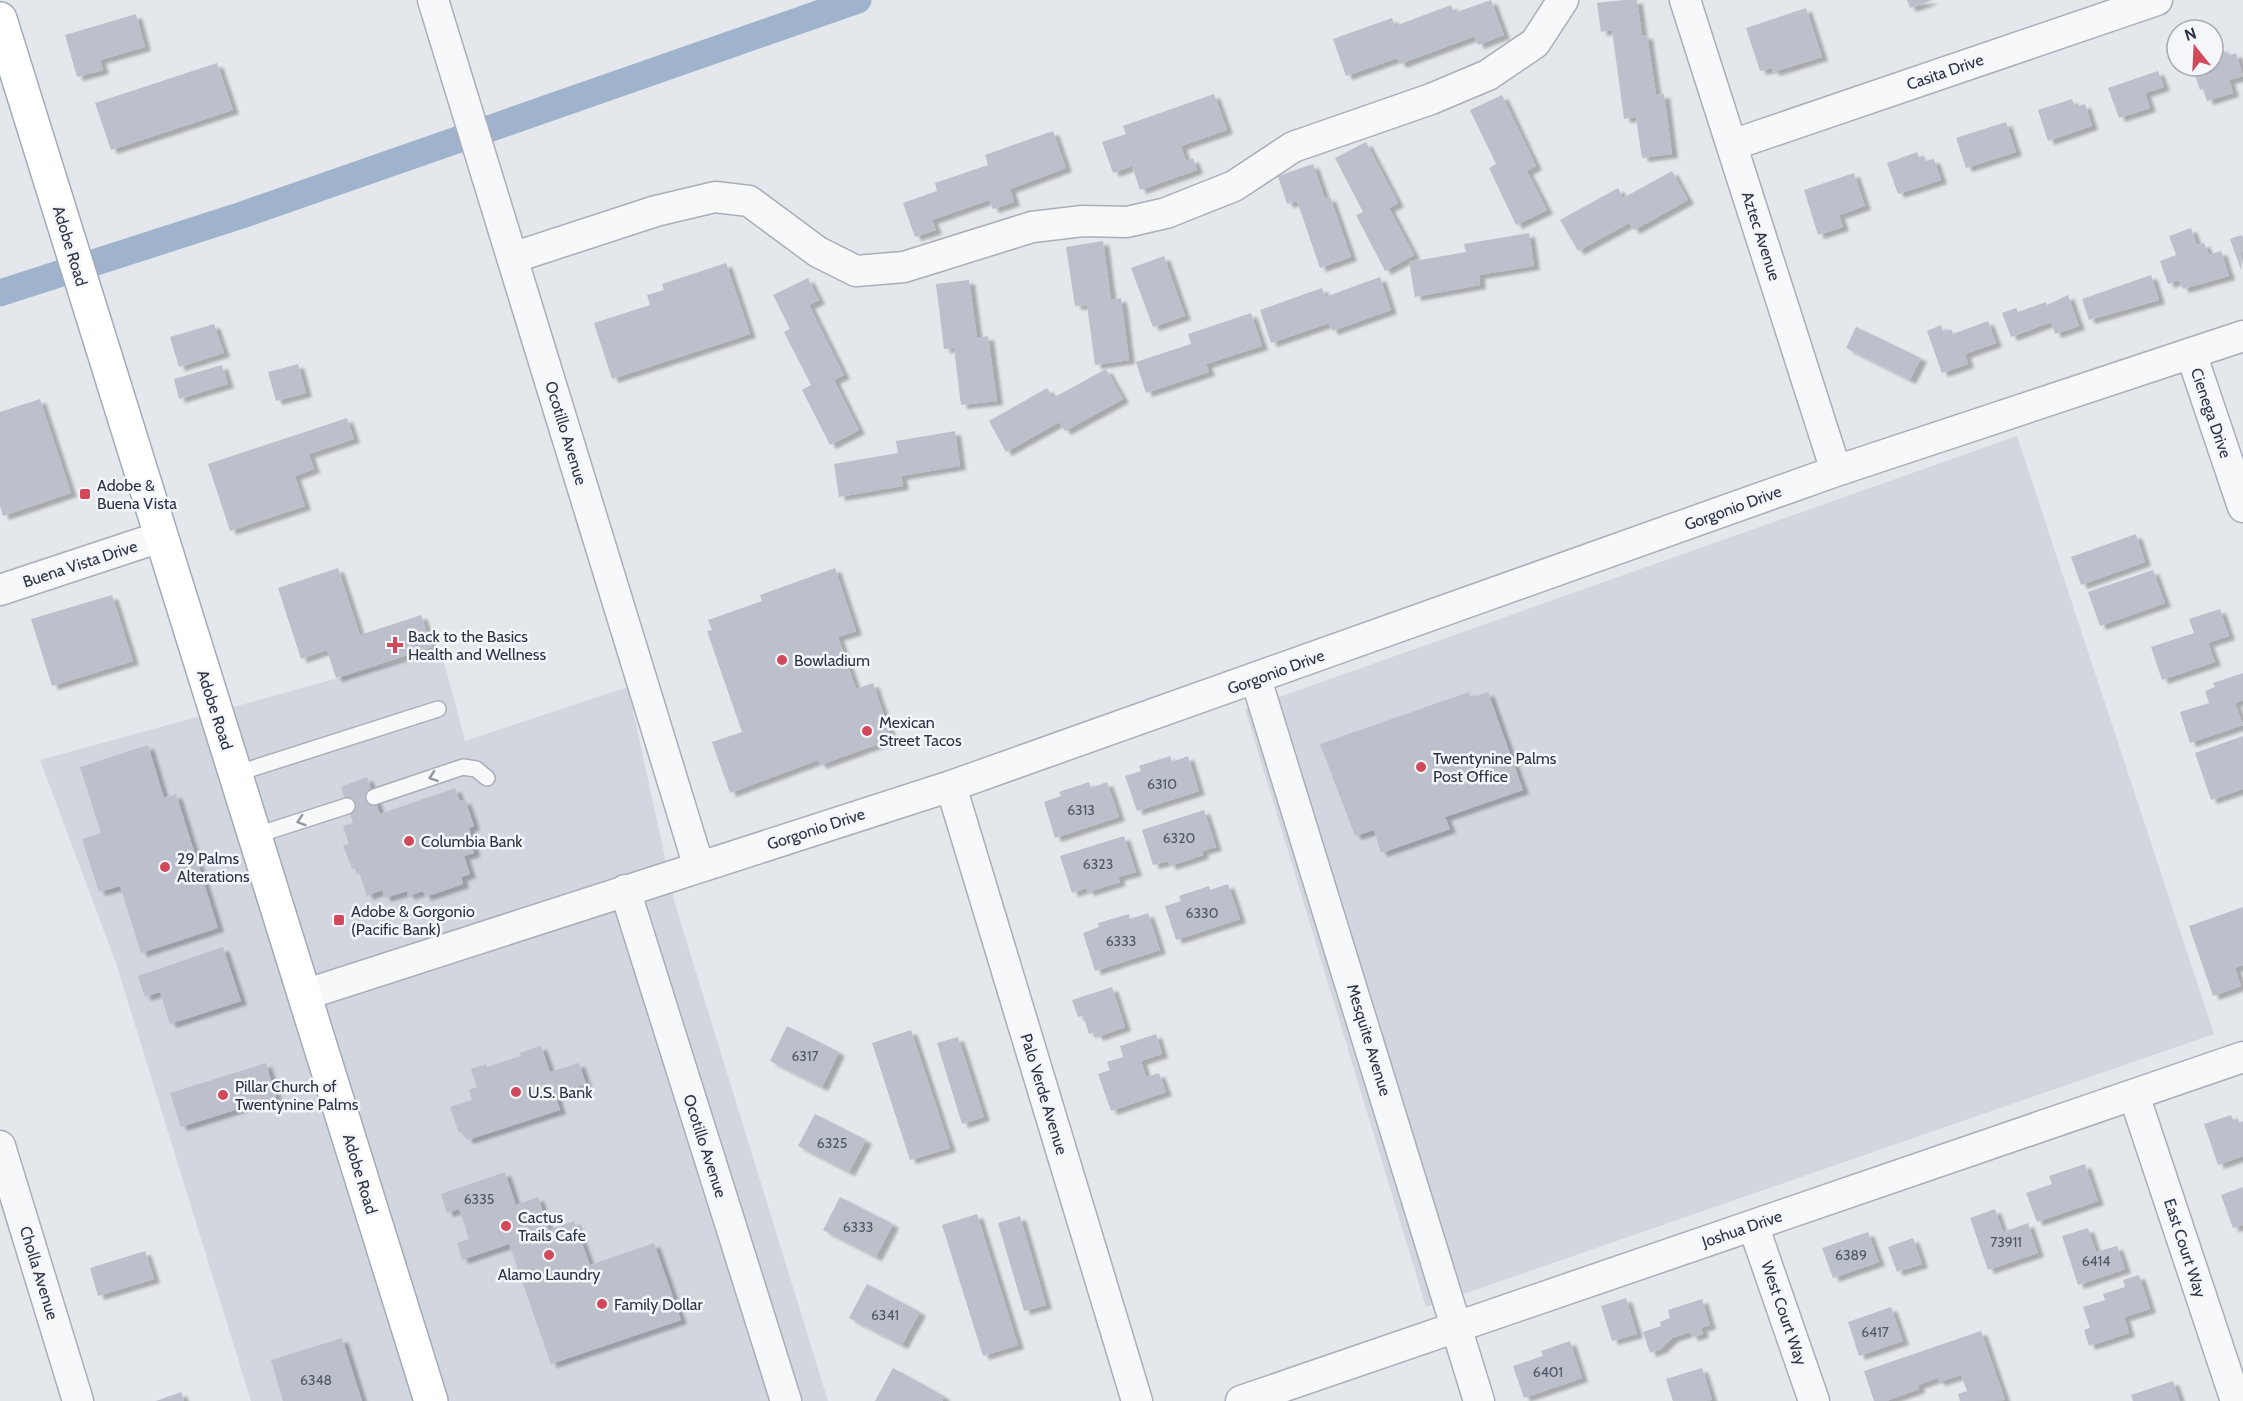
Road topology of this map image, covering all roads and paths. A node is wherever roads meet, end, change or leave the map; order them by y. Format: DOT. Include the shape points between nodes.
graph roads {
  1 [pos="433,0"];
  2 [pos="1563,0"];
  3 [pos="1686,0"];
  4 [pos="2157,0"];
  5 [pos="0,19"];
  6 [pos="1732,145"];
  7 [pos="512,258"];
  8 [pos="2243,336"];
  9 [pos="2191,353"];
  10 [pos="1836,471"];
  11 [pos="2243,507"];
  12 [pos="160,537"];
  13 [pos="0,591"];
  14 [pos="1256,679"];
  15 [pos="438,709"];
  16 [pos="235,774"];
  17 [pos="487,778"];
  18 [pos="951,786"];
  19 [pos="374,797"];
  20 [pos="347,806"];
  21 [pos="254,836"];
  22 [pos="699,867"];
  23 [pos="625,890"];
  24 [pos="304,995"];
  25 [pos="2243,1057"];
  26 [pos="2134,1095"];
  27 [pos="0,1146"];
  28 [pos="1753,1225"];
  29 [pos="1456,1327"];
  30 [pos="78,1401"];
  31 [pos="431,1401"];
  32 [pos="786,1401"];
  33 [pos="1137,1401"];
  34 [pos="1241,1401"];
  35 [pos="1479,1401"];
  36 [pos="1814,1401"];
  37 [pos="2236,1401"];
  1 -- 7 [label="street, Ocotillo Avenue"];
  2 -- 7 [label="street" via="1535,43 1488,75 1293,147 1234,186 1166,213 1127,222 1083,221 1032,227 904,267 856,271 818,252 749,201 715,197 656,211"];
  3 -- 6 [label="street, Aztec Avenue"];
  4 -- 6 [label="street, Casita Drive"];
  5 -- 12 [label="main road, Adobe Road"];
  6 -- 10 [label="street, Aztec Avenue"];
  7 -- 22 [label="street, Ocotillo Avenue"];
  8 -- 9 [label="street, Gorgonio Drive"];
  9 -- 10 [label="street, Gorgonio Drive"];
  9 -- 11 [label="street, Cienega Drive"];
  10 -- 14 [label="street, Gorgonio Drive"];
  12 -- 13 [label="street, Buena Vista Drive"];
  12 -- 16 [label="main road, Adobe Road"];
  14 -- 18 [label="street, Gorgonio Drive"];
  14 -- 29 [label="street, Mesquite Avenue"];
  15 -- 16 [label="lane"];
  16 -- 21 [label="main road, Adobe Road"];
  17 -- 19 [label="lane, one-way" via="476,769 463,767"];
  18 -- 22 [label="street, Gorgonio Drive"];
  18 -- 33 [label="street, Palo Verde Avenue"];
  20 -- 21 [label="lane, one-way"];
  21 -- 24 [label="main road, Adobe Road"];
  22 -- 23 [label="street, Gorgonio Drive"];
  23 -- 24 [label="street, Gorgonio Drive"];
  23 -- 32 [label="street, Ocotillo Avenue"];
  24 -- 31 [label="main road, Adobe Road"];
  25 -- 26 [label="street, Joshua Drive"];
  26 -- 28 [label="street, Joshua Drive"];
  26 -- 37 [label="street, East Court Way"];
  27 -- 30 [label="street, Cholla Avenue"];
  28 -- 29 [label="street, Joshua Drive"];
  28 -- 36 [label="street, West Court Way"];
  29 -- 34 [label="street, Joshua Drive"];
  29 -- 35 [label="street, Mesquite Avenue"];
}
